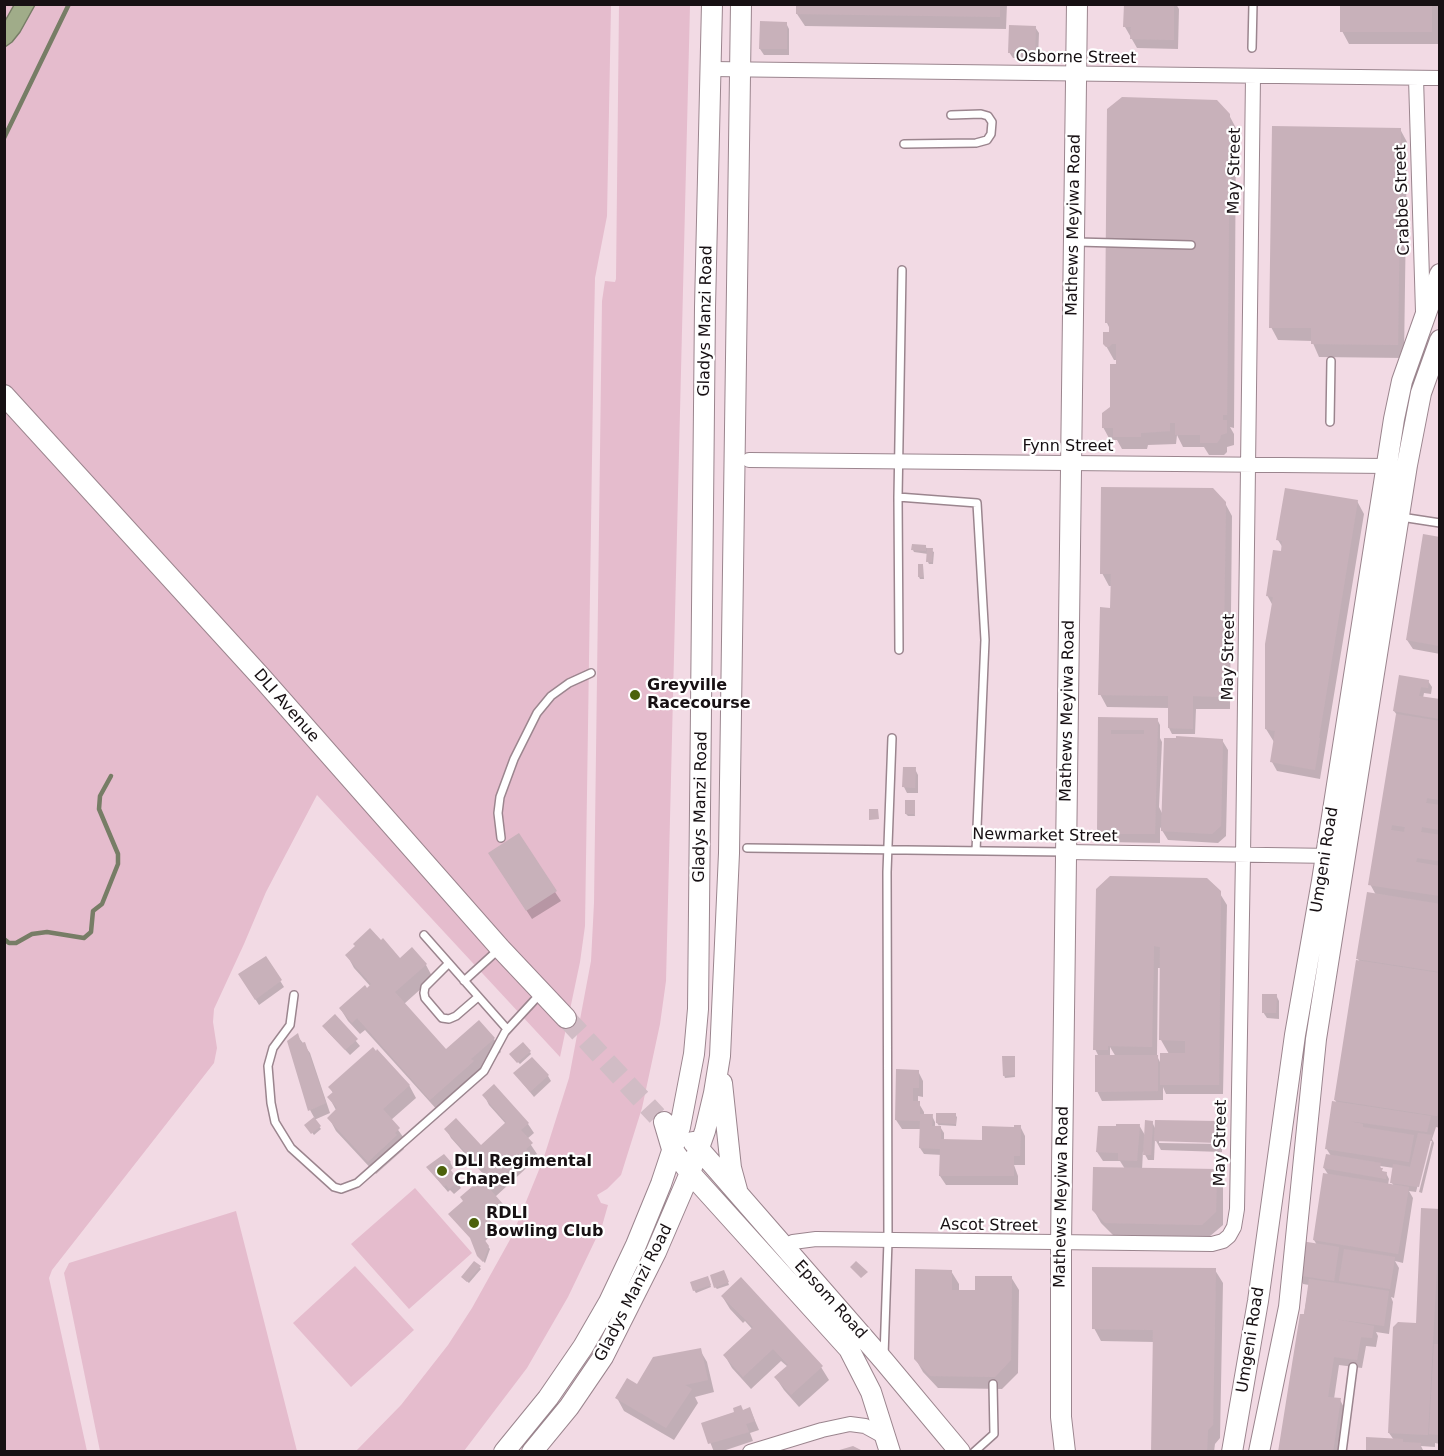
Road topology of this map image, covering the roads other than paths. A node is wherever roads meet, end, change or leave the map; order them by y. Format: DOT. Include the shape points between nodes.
graph roads {
  1 [pos="712,4"];
  2 [pos="741,4"];
  3 [pos="1077,4"];
  4 [pos="1253,4"];
  5 [pos="1252,48"];
  6 [pos="711,69"];
  7 [pos="740,69"];
  8 [pos="1076,75"];
  9 [pos="1253,76"];
  10 [pos="1416,78"];
  11 [pos="1440,78"];
  12 [pos="951,115"];
  13 [pos="904,144"];
  14 [pos="1074,242"];
  15 [pos="1191,245"];
  16 [pos="902,270"];
  17 [pos="1440,273"];
  18 [pos="1423,320"];
  19 [pos="1440,340"];
  20 [pos="1331,361"];
  21 [pos="4,395"];
  22 [pos="1330,422"];
  23 [pos="704,458"];
  24 [pos="742,459"];
  25 [pos="900,462"];
  26 [pos="1072,464"];
  27 [pos="1248,464"];
  28 [pos="1388,466"];
  29 [pos="898,497"];
  30 [pos="1398,516"];
  31 [pos="1440,523"];
  32 [pos="899,650"];
  33 [pos="591,673"];
  34 [pos="892,738"];
  35 [pos="501,838"];
  36 [pos="889,850"];
  37 [pos="738,851"];
  38 [pos="976,851"];
  39 [pos="1066,852"];
  40 [pos="700,854"];
  41 [pos="1243,856"];
  42 [pos="1335,856"];
  43 [pos="1324,925"];
  44 [pos="424,935"];
  45 [pos="500,948"];
  46 [pos="448,964"];
  47 [pos="1307,970"];
  48 [pos="1327,973"];
  49 [pos="464,981"];
  50 [pos="542,992"];
  51 [pos="294,994"];
  52 [pos="477,997"];
  53 [pos="566,1017"];
  54 [pos="507,1029"];
  55 [pos="1295,1035"];
  56 [pos="1316,1038"];
  57 [pos="720,1056"];
  58 [pos="667,1121"];
  59 [pos="672,1149"];
  60 [pos="699,1149"];
  61 [pos="690,1173"];
  62 [pos="739,1196"];
  63 [pos="1229,1236"];
  64 [pos="888,1241"];
  65 [pos="1060,1244"];
  66 [pos="783,1247"];
  67 [pos="1258,1301"];
  68 [pos="1289,1307"];
  69 [pos="884,1361"];
  70 [pos="1353,1367"];
  71 [pos="993,1384"];
  72 [pos="1061,1417"];
  73 [pos="887,1444"];
  74 [pos="504,1452"];
  75 [pos="532,1452"];
  76 [pos="750,1452"];
  77 [pos="960,1452"];
  78 [pos="974,1452"];
  79 [pos="1054,1452"];
  80 [pos="1065,1452"];
  81 [pos="1232,1452"];
  82 [pos="1258,1452"];
  83 [pos="1342,1452"];
  1 -- 6 [label="main road, Gladys Manzi Road"];
  2 -- 7 [label="main road, Gladys Manzi Road"];
  3 -- 8 [label="main road, Mathews Meyiwa Road"];
  4 -- 5 [label="lane"];
  6 -- 7 [label="street, Osborne Street"];
  6 -- 23 [label="main road, Gladys Manzi Road"];
  7 -- 8 [label="street, Osborne Street"];
  7 -- 24 [label="main road, Gladys Manzi Road"];
  8 -- 9 [label="street, Osborne Street"];
  8 -- 14 [label="main road, Mathews Meyiwa Road"];
  9 -- 10 [label="street, Osborne Street"];
  9 -- 27 [label="street, May Street"];
  10 -- 11 [label="street, Osborne Street"];
  10 -- 18 [label="street, Crabbe Street"];
  12 -- 13 [label="lane" via="988,116 991,134 987,140 976,143"];
  14 -- 15 [label="lane"];
  14 -- 26 [label="main road, Mathews Meyiwa Road"];
  16 -- 25 [label="lane"];
  17 -- 18 [label="main road, Umgeni Road"];
  18 -- 28 [label="main road, Umgeni Road" via="1402,381"];
  19 -- 30 [label="main road, Umgeni Road" via="1421,393"];
  20 -- 22 [label="lane"];
  21 -- 45 [label="main road, DLI Avenue" via="262,678"];
  23 -- 24 [label="main road"];
  23 -- 40 [label="main road, Gladys Manzi Road"];
  24 -- 25 [label="street, Fynn Street"];
  24 -- 37 [label="main road, Gladys Manzi Road"];
  25 -- 26 [label="street, Fynn Street"];
  25 -- 29 [label="lane"];
  26 -- 27 [label="street, Fynn Street"];
  26 -- 39 [label="main road, Mathews Meyiwa Road"];
  27 -- 28 [label="street, Fynn Street"];
  27 -- 41 [label="street, May Street"];
  28 -- 42 [label="main road, Umgeni Road"];
  29 -- 32 [label="lane"];
  29 -- 38 [label="lane" via="977,502 985,640"];
  30 -- 31 [label="lane"];
  30 -- 42 [label="main road, Umgeni Road"];
  33 -- 35 [label="lane" via="569,682 537,713 500,797"];
  34 -- 36 [label="lane"];
  36 -- 37 [label="lane, Newmarket Street"];
  36 -- 38 [label="lane, Newmarket Street"];
  36 -- 64 [label="lane"];
  37 -- 40 [label="main road"];
  37 -- 57 [label="main road, Gladys Manzi Road"];
  38 -- 39 [label="lane, Newmarket Street"];
  39 -- 41 [label="street, Newmarket Street"];
  39 -- 65 [label="main road, Mathews Meyiwa Road"];
  40 -- 58 [label="main road, Gladys Manzi Road" via="694,1054"];
  41 -- 42 [label="street, Newmarket Street"];
  41 -- 63 [label="street, May Street" via="1236,1218"];
  42 -- 43 [label="main road, Umgeni Road"];
  43 -- 47 [label="main road, Umgeni Road"];
  43 -- 48 [label="main road, Umgeni Road"];
  44 -- 46 [label="lane"];
  45 -- 49 [label="lane"];
  45 -- 50 [label="main road, DLI Avenue"];
  46 -- 49 [label="lane"];
  46 -- 52 [label="lane" via="425,987 424,993 442,1018 456,1016"];
  47 -- 48 [label="main road"];
  47 -- 55 [label="main road, Umgeni Road"];
  48 -- 56 [label="main road, Umgeni Road"];
  49 -- 52 [label="lane"];
  50 -- 53 [label="main road, DLI Avenue"];
  50 -- 54 [label="lane"];
  51 -- 54 [label="lane" via="290,1025 273,1048 268,1066 271,1103 276,1122 291,1148 341,1189 357,1183 484,1071"];
  52 -- 54 [label="lane"];
  55 -- 56 [label="main road"];
  55 -- 67 [label="main road, Umgeni Road"];
  56 -- 68 [label="main road, Umgeni Road"];
  57 -- 60 [label="main road, Gladys Manzi Road"];
  57 -- 62 [label="main road" via="731,1168"];
  58 -- 59 [label="main road"];
  58 -- 60 [label="main road, Epsom Road"];
  59 -- 61 [label="main road, Epsom Road"];
  59 -- 74 [label="main road, Gladys Manzi Road" via="636,1245 609,1302 548,1398"];
  60 -- 61 [label="main road, Gladys Manzi Road"];
  60 -- 62 [label="main road, Epsom Road"];
  61 -- 73 [label="main road, Epsom Road" via="849,1349 866,1380"];
  61 -- 75 [label="main road, Gladys Manzi Road" via="603,1357"];
  62 -- 66 [label="main road, Epsom Road"];
  63 -- 65 [label="street, Ascot Street" via="1212,1244"];
  64 -- 65 [label="street, Ascot Street"];
  64 -- 66 [label="street, Ascot Street" via="816,1239"];
  64 -- 69 [label="lane"];
  65 -- 72 [label="main road, Mathews Meyiwa Road"];
  66 -- 69 [label="main road, Epsom Road"];
  67 -- 68 [label="main road"];
  67 -- 81 [label="main road, Umgeni Road"];
  68 -- 82 [label="main road, Umgeni Road"];
  69 -- 77 [label="main road, Epsom Road"];
  70 -- 83 [label="lane"];
  71 -- 78 [label="lane" via="994,1434"];
  72 -- 79 [label="main road, Mathews Meyiwa Road"];
  72 -- 80 [label="main road, Mathews Meyiwa Road"];
  73 -- 76 [label="street" via="865,1426 850,1424"];
}
